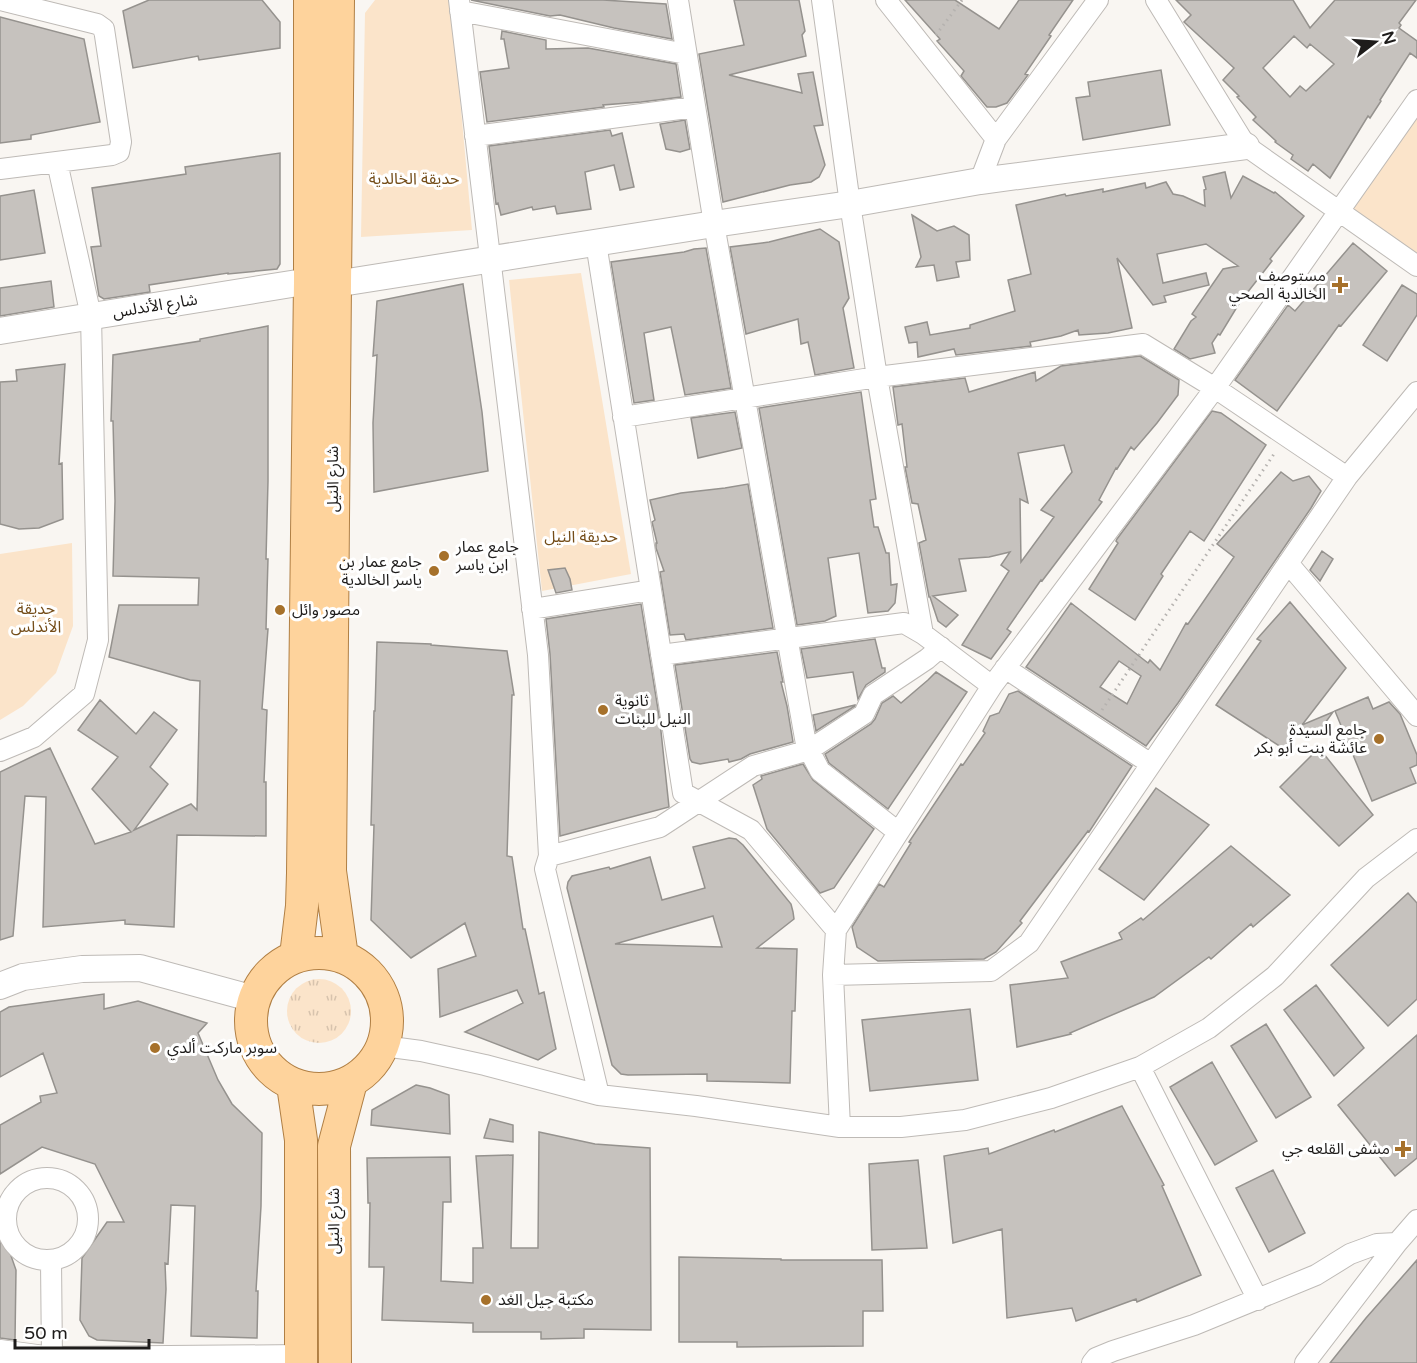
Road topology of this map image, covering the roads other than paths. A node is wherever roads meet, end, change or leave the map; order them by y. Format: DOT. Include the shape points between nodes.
graph roads {
  1 [pos="0,0"];
  2 [pos="310,0"];
  3 [pos="338,0"];
  4 [pos="678,0"];
  5 [pos="822,0"];
  6 [pos="886,0"];
  7 [pos="1098,0"];
  8 [pos="1156,0"];
  9 [pos="459,6"];
  10 [pos="686,54"];
  11 [pos="1417,100"];
  12 [pos="695,107"];
  13 [pos="475,136"];
  14 [pos="996,139"];
  15 [pos="1246,146"];
  16 [pos="57,162"];
  17 [pos="0,169"];
  18 [pos="980,182"];
  19 [pos="850,204"];
  20 [pos="1340,211"];
  21 [pos="714,224"];
  22 [pos="596,243"];
  23 [pos="490,260"];
  24 [pos="1417,266"];
  25 [pos="322,283"];
  26 [pos="91,316"];
  27 [pos="0,331"];
  28 [pos="877,377"];
  29 [pos="1215,388"];
  30 [pos="1417,392"];
  31 [pos="744,398"];
  32 [pos="623,417"];
  33 [pos="1347,477"];
  34 [pos="1288,563"];
  35 [pos="651,591"];
  36 [pos="532,609"];
  37 [pos="923,634"];
  38 [pos="788,638"];
  39 [pos="941,648"];
  40 [pos="661,655"];
  41 [pos="1005,668"];
  42 [pos="992,686"];
  43 [pos="1417,716"];
  44 [pos="810,750"];
  45 [pos="0,751"];
  46 [pos="1151,764"];
  47 [pos="699,802"];
  48 [pos="898,832"];
  49 [pos="1417,839"];
  50 [pos="549,856"];
  51 [pos="836,930"];
  52 [pos="296,956"];
  53 [pos="342,957"];
  54 [pos="833,975"];
  55 [pos="0,986"];
  56 [pos="254,999"];
  57 [pos="383,1046"];
  58 [pos="1140,1067"];
  59 [pos="351,1082"];
  60 [pos="293,1085"];
  61 [pos="599,1095"];
  62 [pos="840,1127"];
  63 [pos="1417,1220"];
  64 [pos="1397,1243"];
  65 [pos="51,1261"];
  66 [pos="1258,1300"];
  67 [pos="0,1353"];
  68 [pos="301,1360"];
  69 [pos="52,1361"];
  70 [pos="335,1363"];
  71 [pos="1092,1363"];
  72 [pos="1305,1363"];
  1 -- 16 [label="street" via="104,29 121,142 119,152"];
  2 -- 25 [label="main road, شارع النيل"];
  3 -- 25 [label="main road, شارع النيل"];
  4 -- 10 [label="street"];
  5 -- 19 [label="street"];
  6 -- 14 [label="street"];
  7 -- 14 [label="street"];
  8 -- 15 [label="street"];
  9 -- 10 [label="street"];
  9 -- 13 [label="street"];
  10 -- 12 [label="street"];
  11 -- 20 [label="street"];
  12 -- 13 [label="street"];
  12 -- 21 [label="street"];
  13 -- 23 [label="street"];
  14 -- 18 [label="street"];
  15 -- 18 [label="street, شارع الأندلس"];
  15 -- 20 [label="street"];
  16 -- 17 [label="street"];
  16 -- 26 [label="street"];
  18 -- 19 [label="street, شارع الأندلس"];
  19 -- 21 [label="street, شارع الأندلس"];
  19 -- 28 [label="street"];
  20 -- 24 [label="street"];
  20 -- 29 [label="street"];
  21 -- 22 [label="street, شارع الأندلس"];
  21 -- 31 [label="street"];
  22 -- 23 [label="street, شارع الأندلس"];
  22 -- 32 [label="street"];
  23 -- 25 [label="street, شارع الأندلس"];
  23 -- 36 [label="street"];
  25 -- 26 [label="street, شارع الأندلس"];
  25 -- 52 [label="main road, شارع النيل" via="302,906"];
  25 -- 53 [label="main road, شارع النيل" via="330,871"];
  26 -- 27 [label="street, شارع الأندلس"];
  26 -- 45 [label="street" via="98,640 84,694 34,737"];
  28 -- 29 [label="street" via="1143,344"];
  28 -- 31 [label="street"];
  28 -- 37 [label="street"];
  29 -- 33 [label="street"];
  29 -- 41 [label="street"];
  30 -- 33 [label="street"];
  31 -- 32 [label="street"];
  31 -- 38 [label="street"];
  32 -- 35 [label="street"];
  33 -- 34 [label="street"];
  34 -- 43 [label="street"];
  34 -- 46 [label="street"];
  35 -- 36 [label="street"];
  35 -- 40 [label="street"];
  36 -- 50 [label="street"];
  37 -- 38 [label="street" via="904,623"];
  37 -- 39 [label="street"];
  38 -- 40 [label="street"];
  38 -- 44 [label="street"];
  39 -- 42 [label="street"];
  39 -- 44 [label="street" via="873,695 864,714"];
  40 -- 47 [label="street" via="683,793"];
  41 -- 42 [label="street"];
  41 -- 46 [label="street"];
  42 -- 48 [label="street"];
  44 -- 47 [label="street" via="753,766"];
  44 -- 48 [label="street" via="820,771"];
  46 -- 54 [label="street" via="1029,943 991,970"];
  47 -- 50 [label="street" via="660,827"];
  47 -- 51 [label="street" via="751,830"];
  48 -- 51 [label="street"];
  49 -- 58 [label="street" via="1366,878 1275,976 1209,1028"];
  50 -- 61 [label="street" via="545,869"];
  51 -- 54 [label="street"];
  52 -- 53 [label="main road" via="325,953"];
  52 -- 56 [label="main road" via="273,970"];
  53 -- 57 [label="main road" via="369,975 382,997 387,1022"];
  54 -- 62 [label="street"];
  55 -- 56 [label="street" via="23,977 140,968"];
  56 -- 60 [label="main road" via="250,1022 258,1053 272,1072"];
  57 -- 59 [label="main road" via="374,1062"];
  57 -- 61 [label="street" via="453,1058"];
  58 -- 62 [label="street" via="1051,1098 965,1120 901,1127"];
  58 -- 66 [label="street"];
  59 -- 60 [label="main road" via="311,1090"];
  59 -- 70 [label="main road, شارع النيل" via="334,1146"];
  60 -- 68 [label="main road, شارع النيل" via="301,1140"];
  61 -- 62 [label="street"];
  63 -- 64 [label="street"];
  64 -- 66 [label="street" via="1377,1244 1350,1254 1316,1275"];
  64 -- 72 [label="street"];
  65 -- 65 [label="street" via="69,1255 79,1245 88,1221 82,1198 69,1185 46,1178 32,1181 15,1193 5,1222 18,1250 32,1258"];
  65 -- 69 [label="street"];
  66 -- 71 [label="street" via="1113,1351"];
  67 -- 69 [label="street"];
  68 -- 69 [label="street"];
}
